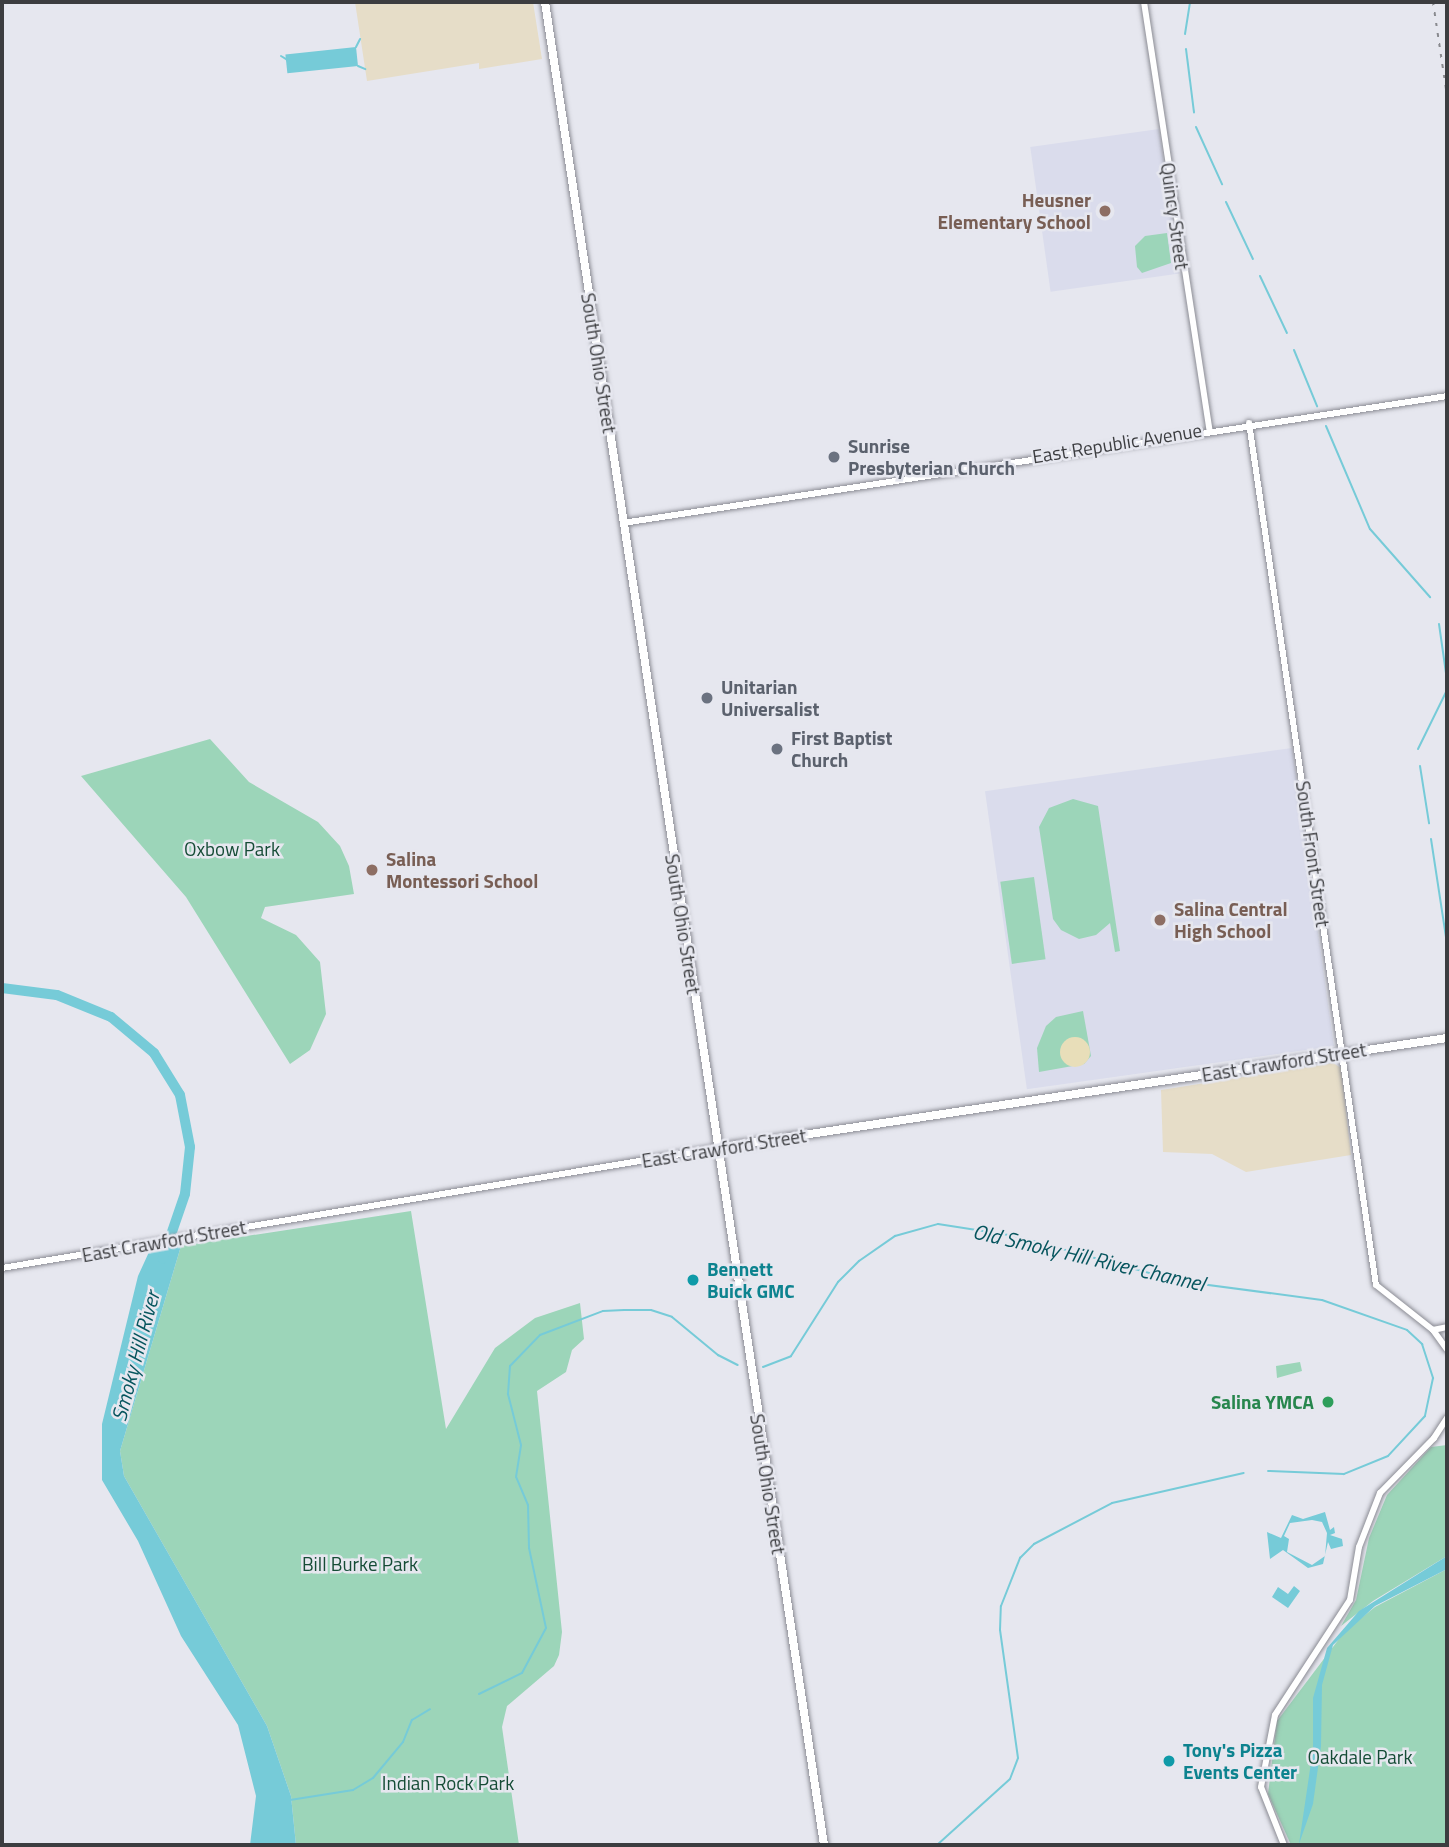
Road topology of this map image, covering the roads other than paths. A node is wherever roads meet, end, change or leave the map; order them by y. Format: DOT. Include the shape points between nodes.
graph roads {
  1 [pos="545,2"];
  2 [pos="1144,2"];
  3 [pos="1447,396"];
  4 [pos="1249,424"];
  5 [pos="1209,429"];
  6 [pos="623,523"];
  7 [pos="1447,1038"];
  8 [pos="1342,1054"];
  9 [pos="717,1148"];
  10 [pos="2,1268"];
  11 [pos="1447,1327"];
  12 [pos="1433,1329"];
  13 [pos="1447,1349"];
  14 [pos="1447,1418"];
  15 [pos="824,1845"];
  16 [pos="1284,1845"];
  1 -- 6 [label="main road, South Ohio Street"];
  2 -- 5 [label="street, Quincy Street"];
  3 -- 4 [label="street, East Republic Avenue"];
  4 -- 5 [label="street, East Republic Avenue"];
  4 -- 8 [label="street, South Front Street"];
  5 -- 6 [label="street, East Republic Avenue"];
  6 -- 9 [label="main road, South Ohio Street"];
  7 -- 8 [label="main road, East Crawford Street"];
  8 -- 9 [label="main road, East Crawford Street"];
  8 -- 12 [label="street, South Front Street" via="1376,1285"];
  9 -- 10 [label="street, East Crawford Street"];
  9 -- 15 [label="main road, South Ohio Street"];
  11 -- 12 [label="street"];
  12 -- 13 [label="street"];
  14 -- 16 [label="street" via="1434,1438 1388,1482 1364,1530 1350,1600 1275,1715 1261,1778 1266,1804"];
}
